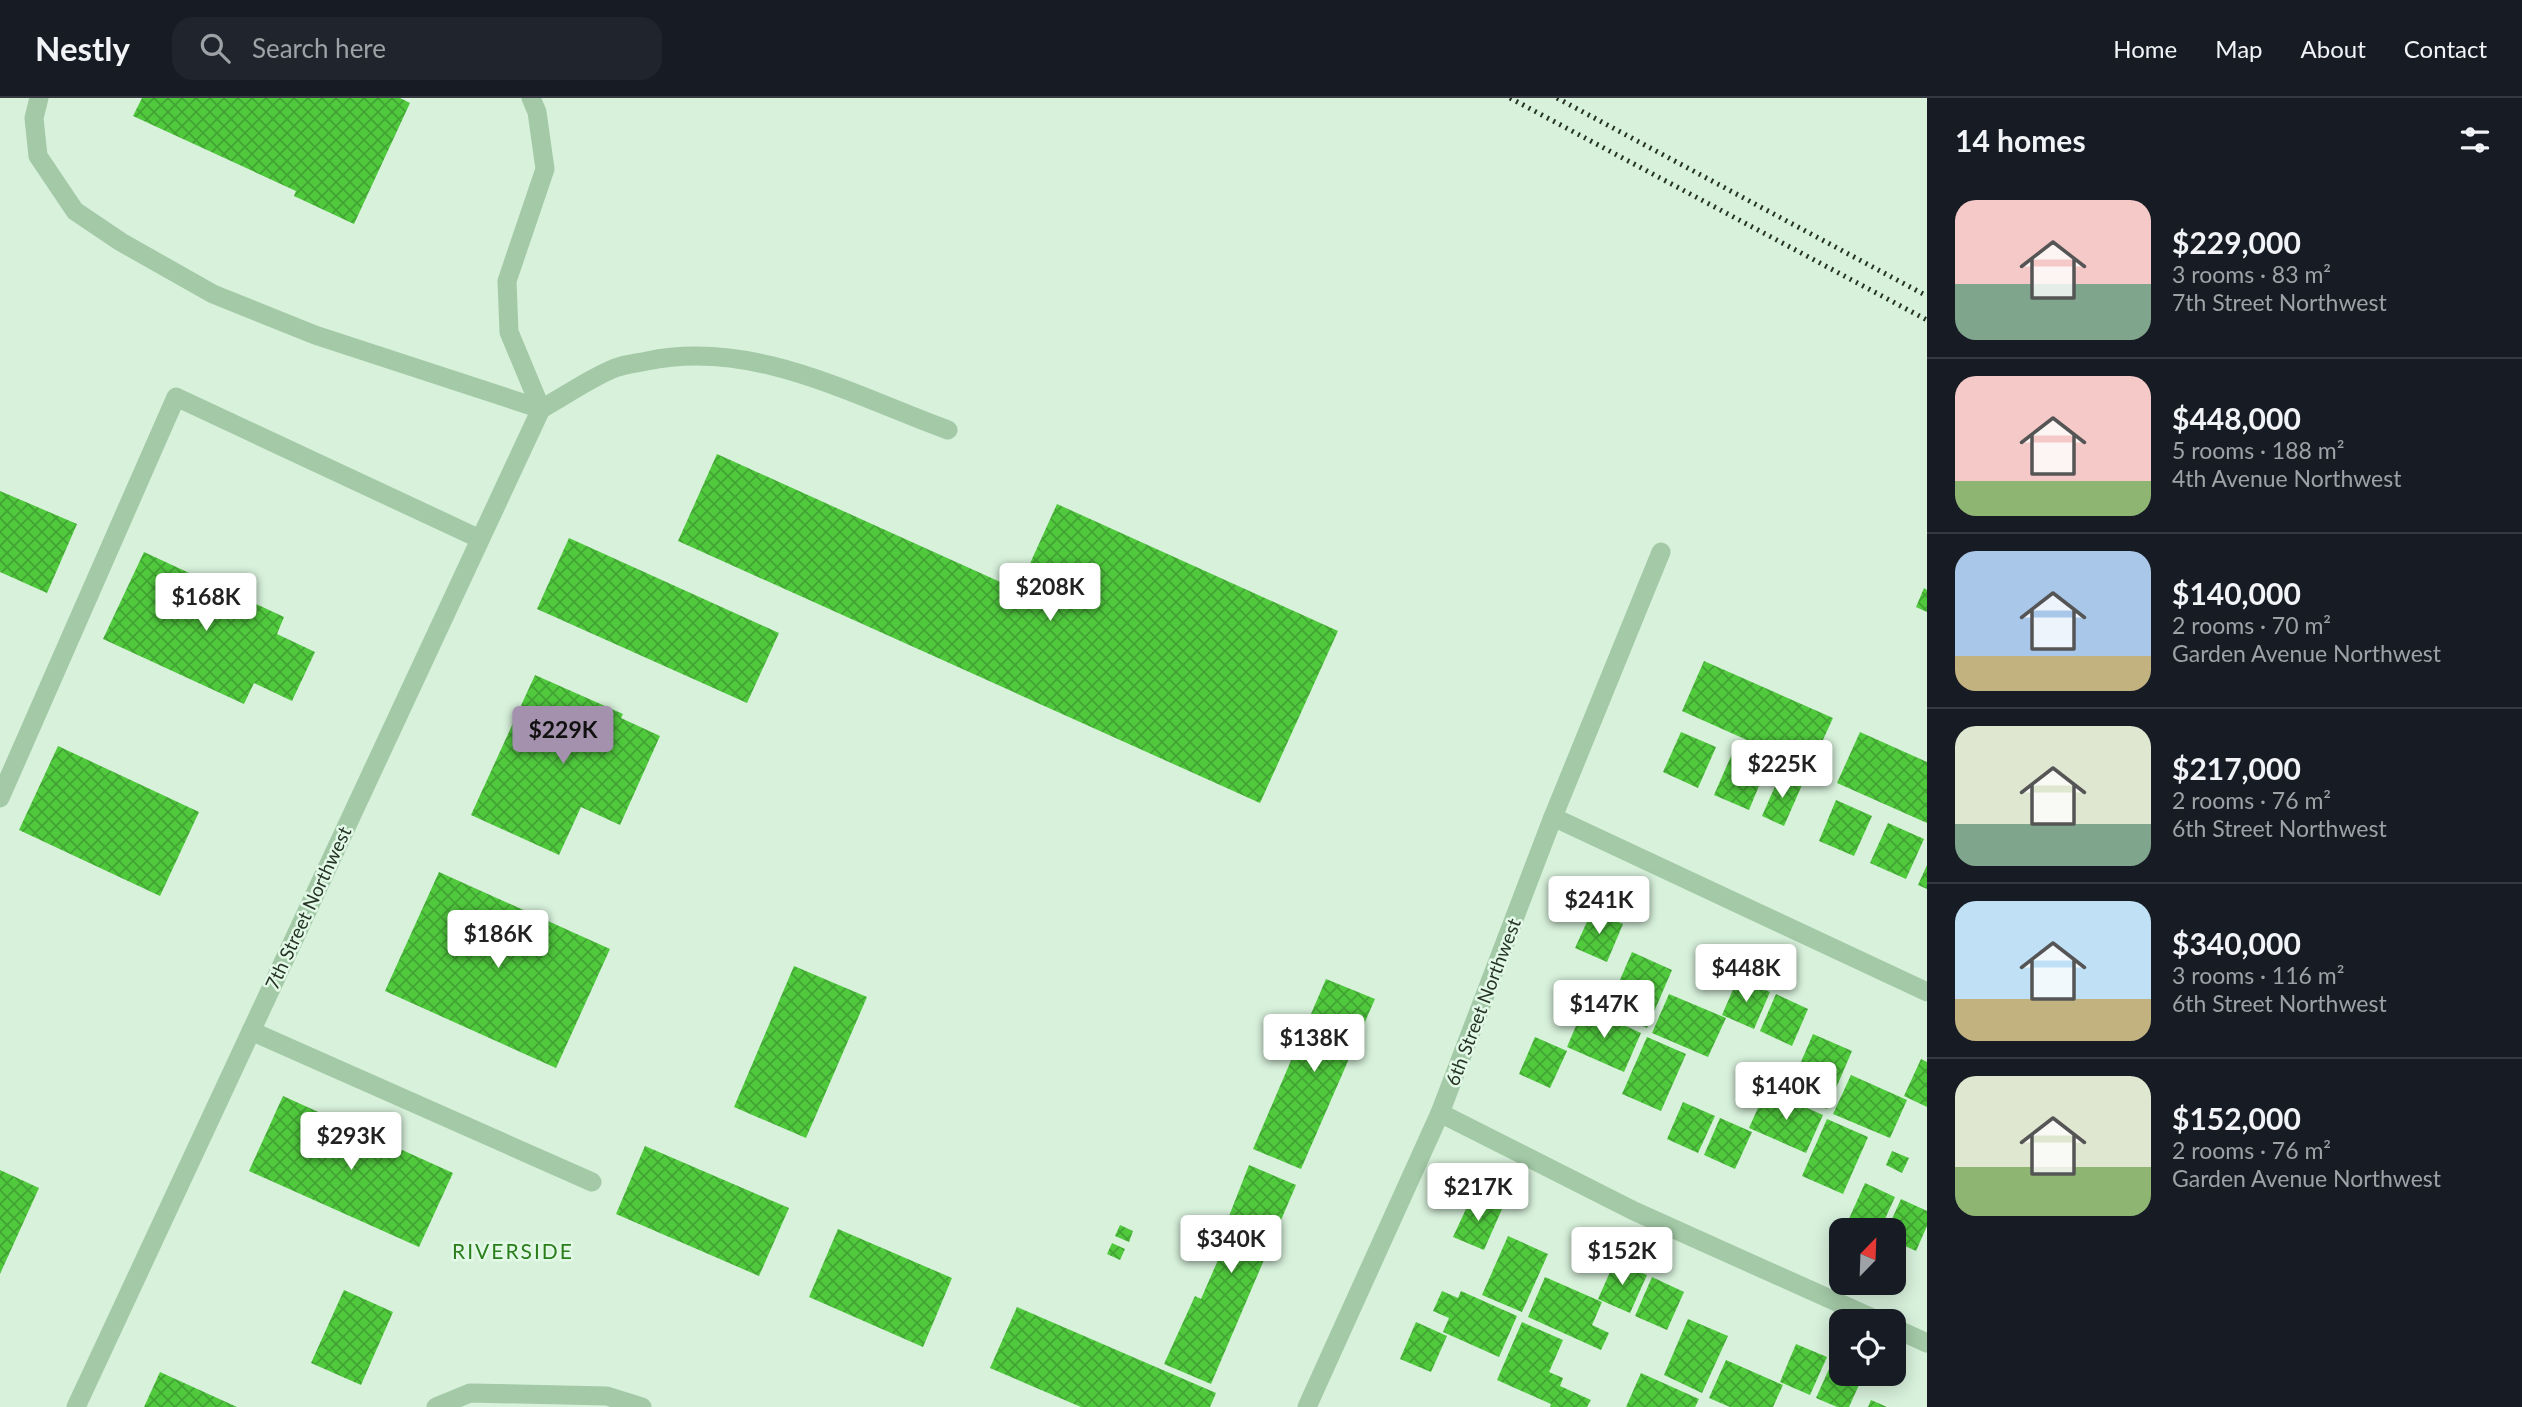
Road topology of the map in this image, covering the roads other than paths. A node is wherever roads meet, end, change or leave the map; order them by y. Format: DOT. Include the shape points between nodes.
graph roads {
  1 [pos="39,98"];
  2 [pos="531,98"];
  3 [pos="541,410"];
  4 [pos="948,430"];
  5 [pos="480,539"];
  6 [pos="1661,552"];
  7 [pos="0,798"];
  8 [pos="1553,817"];
  9 [pos="1927,992"];
  10 [pos="251,1031"];
  11 [pos="1440,1113"];
  12 [pos="592,1182"];
  13 [pos="1852,1309"];
  14 [pos="1906,1333"];
  15 [pos="1927,1343"];
  16 [pos="76,1407"];
  17 [pos="436,1407"];
  18 [pos="642,1407"];
  19 [pos="1307,1407"];
  1 -- 3 [label="street" via="34,118 38,156 75,211 121,242 213,294 315,335"];
  2 -- 3 [label="street" via="545,169 507,281 509,332"];
  3 -- 4 [label="street" via="616,368 704,355 762,362"];
  3 -- 5 [label="street, 7th Street Northwest"];
  5 -- 7 [label="street" via="176,397"];
  5 -- 10 [label="street, 7th Street Northwest"];
  6 -- 8 [label="street, 6th Street Northwest"];
  8 -- 9 [label="street"];
  8 -- 11 [label="street, 6th Street Northwest"];
  10 -- 12 [label="street"];
  10 -- 16 [label="street, 7th Street Northwest"];
  11 -- 13 [label="street" via="1634,1211"];
  11 -- 19 [label="street, 6th Street Northwest"];
  14 -- 15 [label="street"];
  17 -- 18 [label="street" via="470,1393 607,1396"];
}
